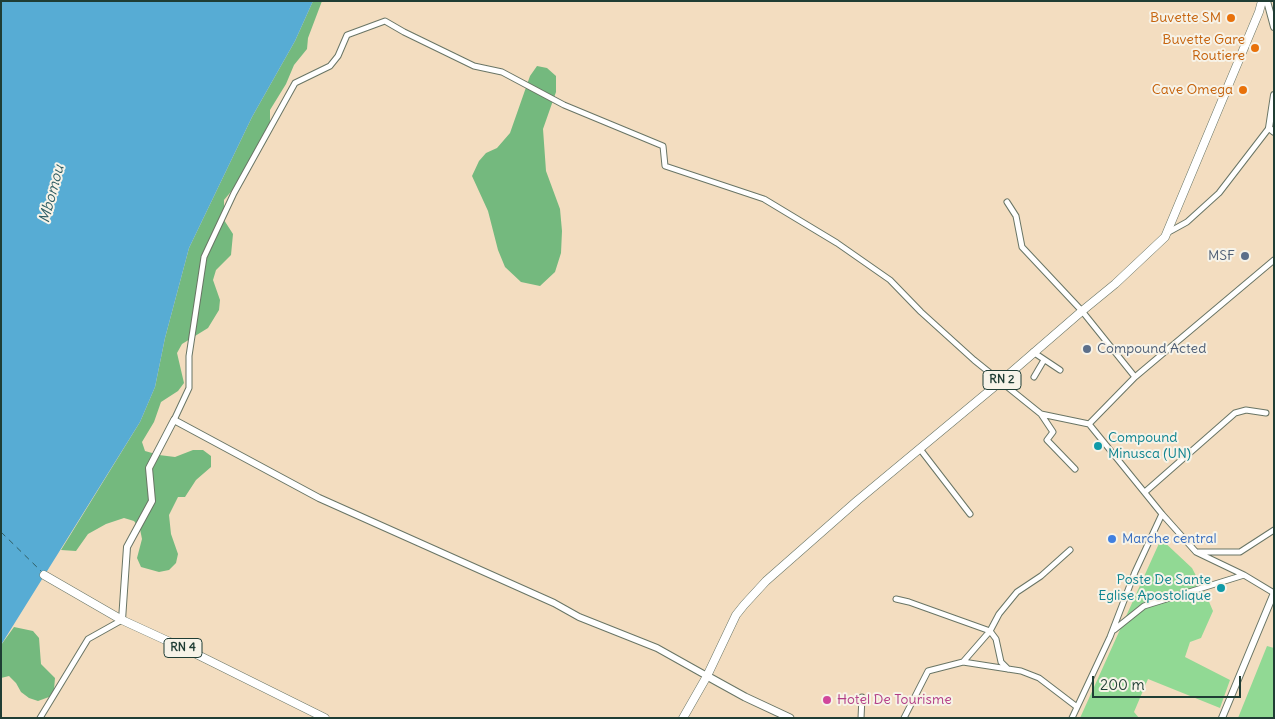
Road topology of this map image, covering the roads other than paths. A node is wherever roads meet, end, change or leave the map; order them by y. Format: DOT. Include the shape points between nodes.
graph roads {
  1 [pos="1262,1"];
  2 [pos="1267,1"];
  3 [pos="1274,27"];
  4 [pos="1274,95"];
  5 [pos="1272,130"];
  6 [pos="1007,202"];
  7 [pos="1167,233"];
  8 [pos="1274,260"];
  9 [pos="1082,310"];
  10 [pos="1033,352"];
  11 [pos="1044,360"];
  12 [pos="1060,370"];
  13 [pos="1034,377"];
  14 [pos="1136,377"];
  15 [pos="1000,382"];
  16 [pos="1266,413"];
  17 [pos="1041,414"];
  18 [pos="174,420"];
  19 [pos="1088,424"];
  20 [pos="920,448"];
  21 [pos="1075,469"];
  22 [pos="1145,492"];
  23 [pos="970,514"];
  24 [pos="1162,514"];
  25 [pos="1274,530"];
  26 [pos="1070,550"];
  27 [pos="1196,552"];
  28 [pos="44,575"];
  29 [pos="1244,575"];
  30 [pos="1274,593"];
  31 [pos="896,600"];
  32 [pos="122,620"];
  33 [pos="990,631"];
  34 [pos="1110,637"];
  35 [pos="963,662"];
  36 [pos="1008,669"];
  37 [pos="707,676"];
  38 [pos="862,697"];
  39 [pos="1077,707"];
  40 [pos="40,718"];
  41 [pos="325,718"];
  42 [pos="683,718"];
  43 [pos="790,718"];
  44 [pos="861,718"];
  45 [pos="904,718"];
  46 [pos="1072,718"];
  47 [pos="1222,718"];
  1 -- 7 [label="main road, RN 2"];
  2 -- 3 [label="street"];
  4 -- 5 [label="street"];
  5 -- 7 [label="street" via="1219,193 1187,222"];
  6 -- 9 [label="street" via="1016,216 1022,247"];
  7 -- 9 [label="main road, RN 2" via="1115,284"];
  8 -- 14 [label="street"];
  9 -- 10 [label="main road, RN 2"];
  9 -- 14 [label="street"];
  10 -- 11 [label="street"];
  10 -- 15 [label="main road, RN 2"];
  11 -- 12 [label="street"];
  11 -- 13 [label="street"];
  14 -- 19 [label="street"];
  15 -- 17 [label="street"];
  15 -- 18 [label="street" via="890,280 764,199 665,166 663,146 564,105 502,72 474,66 384,21 347,35 330,66 294,83 234,193 204,257 188,356 189,388"];
  15 -- 20 [label="main road, RN 2"];
  16 -- 22 [label="street" via="1246,410 1235,413"];
  17 -- 19 [label="street"];
  17 -- 21 [label="street" via="1053,432 1047,440"];
  18 -- 32 [label="street" via="149,468 152,501 126,547"];
  18 -- 37 [label="street" via="319,498 579,617 657,648"];
  19 -- 22 [label="street"];
  20 -- 23 [label="street"];
  20 -- 37 [label="main road, RN 2" via="766,581 731,625"];
  22 -- 24 [label="street"];
  24 -- 27 [label="street"];
  24 -- 34 [label="street"];
  25 -- 27 [label="street" via="1240,552"];
  26 -- 33 [label="street" via="1017,592"];
  27 -- 29 [label="street"];
  28 -- 32 [label="main road, RN 4"];
  29 -- 30 [label="street"];
  29 -- 34 [label="street" via="1144,606 1116,628"];
  30 -- 47 [label="street"];
  31 -- 33 [label="street"];
  32 -- 40 [label="street" via="88,639"];
  32 -- 41 [label="main road, RN 4"];
  33 -- 35 [label="street"];
  33 -- 36 [label="street" via="996,639 1001,662"];
  34 -- 39 [label="street"];
  35 -- 36 [label="street"];
  35 -- 45 [label="street" via="928,672"];
  36 -- 39 [label="street" via="1039,678"];
  37 -- 42 [label="main road, RN 2"];
  37 -- 43 [label="main road"];
  38 -- 44 [label="street"];
  39 -- 46 [label="street"];
}
